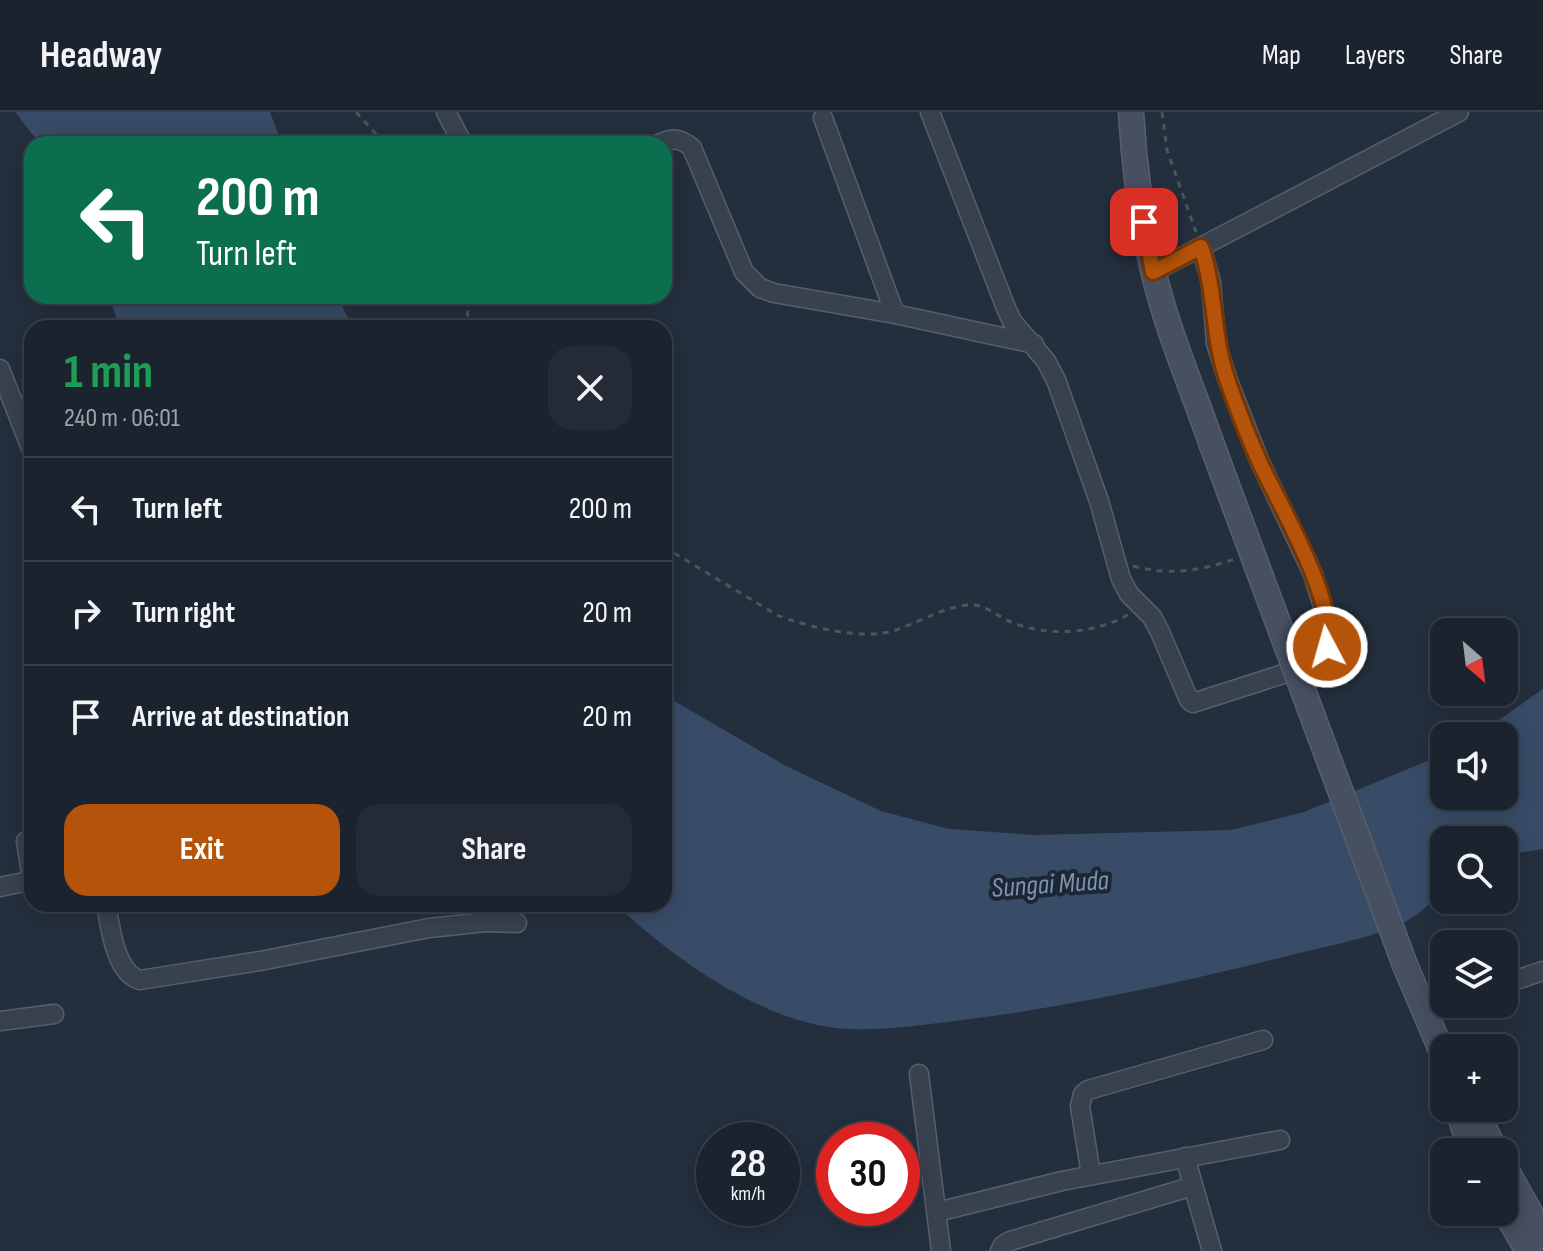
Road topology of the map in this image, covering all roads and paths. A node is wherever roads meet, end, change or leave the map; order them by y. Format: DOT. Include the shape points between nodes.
graph roads {
  1 [pos="356,112"];
  2 [pos="446,112"];
  3 [pos="930,112"];
  4 [pos="1131,112"];
  5 [pos="1162,112"];
  6 [pos="1459,112"];
  7 [pos="823,118"];
  8 [pos="378,136"];
  9 [pos="459,136"];
  10 [pos="672,138"];
  11 [pos="1201,247"];
  12 [pos="1153,272"];
  13 [pos="895,314"];
  14 [pos="1034,344"];
  15 [pos="0,369"];
  16 [pos="24,430"];
  17 [pos="672,552"];
  18 [pos="1114,558"];
  19 [pos="1241,558"];
  20 [pos="1139,603"];
  21 [pos="24,882"];
  22 [pos="0,887"];
  23 [pos="108,912"];
  24 [pos="517,923"];
  25 [pos="1543,971"];
  26 [pos="1518,979"];
  27 [pos="1430,999"];
  28 [pos="54,1014"];
  29 [pos="0,1021"];
  30 [pos="1263,1040"];
  31 [pos="919,1074"];
  32 [pos="1280,1140"];
  33 [pos="1185,1157"];
  34 [pos="1091,1175"];
  35 [pos="1193,1186"];
  36 [pos="1518,1191"];
  37 [pos="937,1212"];
  38 [pos="1513,1226"];
  39 [pos="1543,1236"];
  40 [pos="941,1251"];
  41 [pos="1000,1251"];
  42 [pos="1212,1251"];
  43 [pos="1528,1251"];
  1 -- 8 [label="path"];
  2 -- 9 [label="street"];
  3 -- 14 [label="street" via="1006,308"];
  4 -- 12 [label="main road"];
  5 -- 11 [label="path" via="1167,150"];
  6 -- 11 [label="street"];
  7 -- 13 [label="street"];
  10 -- 13 [label="street" via="692,148 751,281 774,293"];
  11 -- 12 [label="street"];
  11 -- 20 [label="street" via="1227,378 1313,574 1329,639 1322,656 1305,667 1193,703 1152,617"];
  12 -- 27 [label="main road, bridge" via="1405,965"];
  13 -- 14 [label="street"];
  14 -- 18 [label="street" via="1056,380"];
  15 -- 16 [label="street"];
  17 -- 20 [label="path" via="777,615 822,628 884,634 972,605 1028,627 1078,629 1115,622"];
  18 -- 19 [label="path" via="1180,573"];
  18 -- 20 [label="street" via="1129,594"];
  21 -- 22 [label="street"];
  23 -- 24 [label="street" via="122,964 129,976 140,980 429,928"];
  25 -- 26 [label="street"];
  28 -- 29 [label="street"];
  30 -- 34 [label="street" via="1088,1090 1080,1106"];
  31 -- 37 [label="street"];
  32 -- 33 [label="street"];
  33 -- 34 [label="street"];
  33 -- 35 [label="street"];
  34 -- 37 [label="street"];
  35 -- 41 [label="street" via="1010,1241"];
  35 -- 42 [label="street"];
  36 -- 39 [label="main road"];
  37 -- 40 [label="street"];
  38 -- 43 [label="main road"];
}
